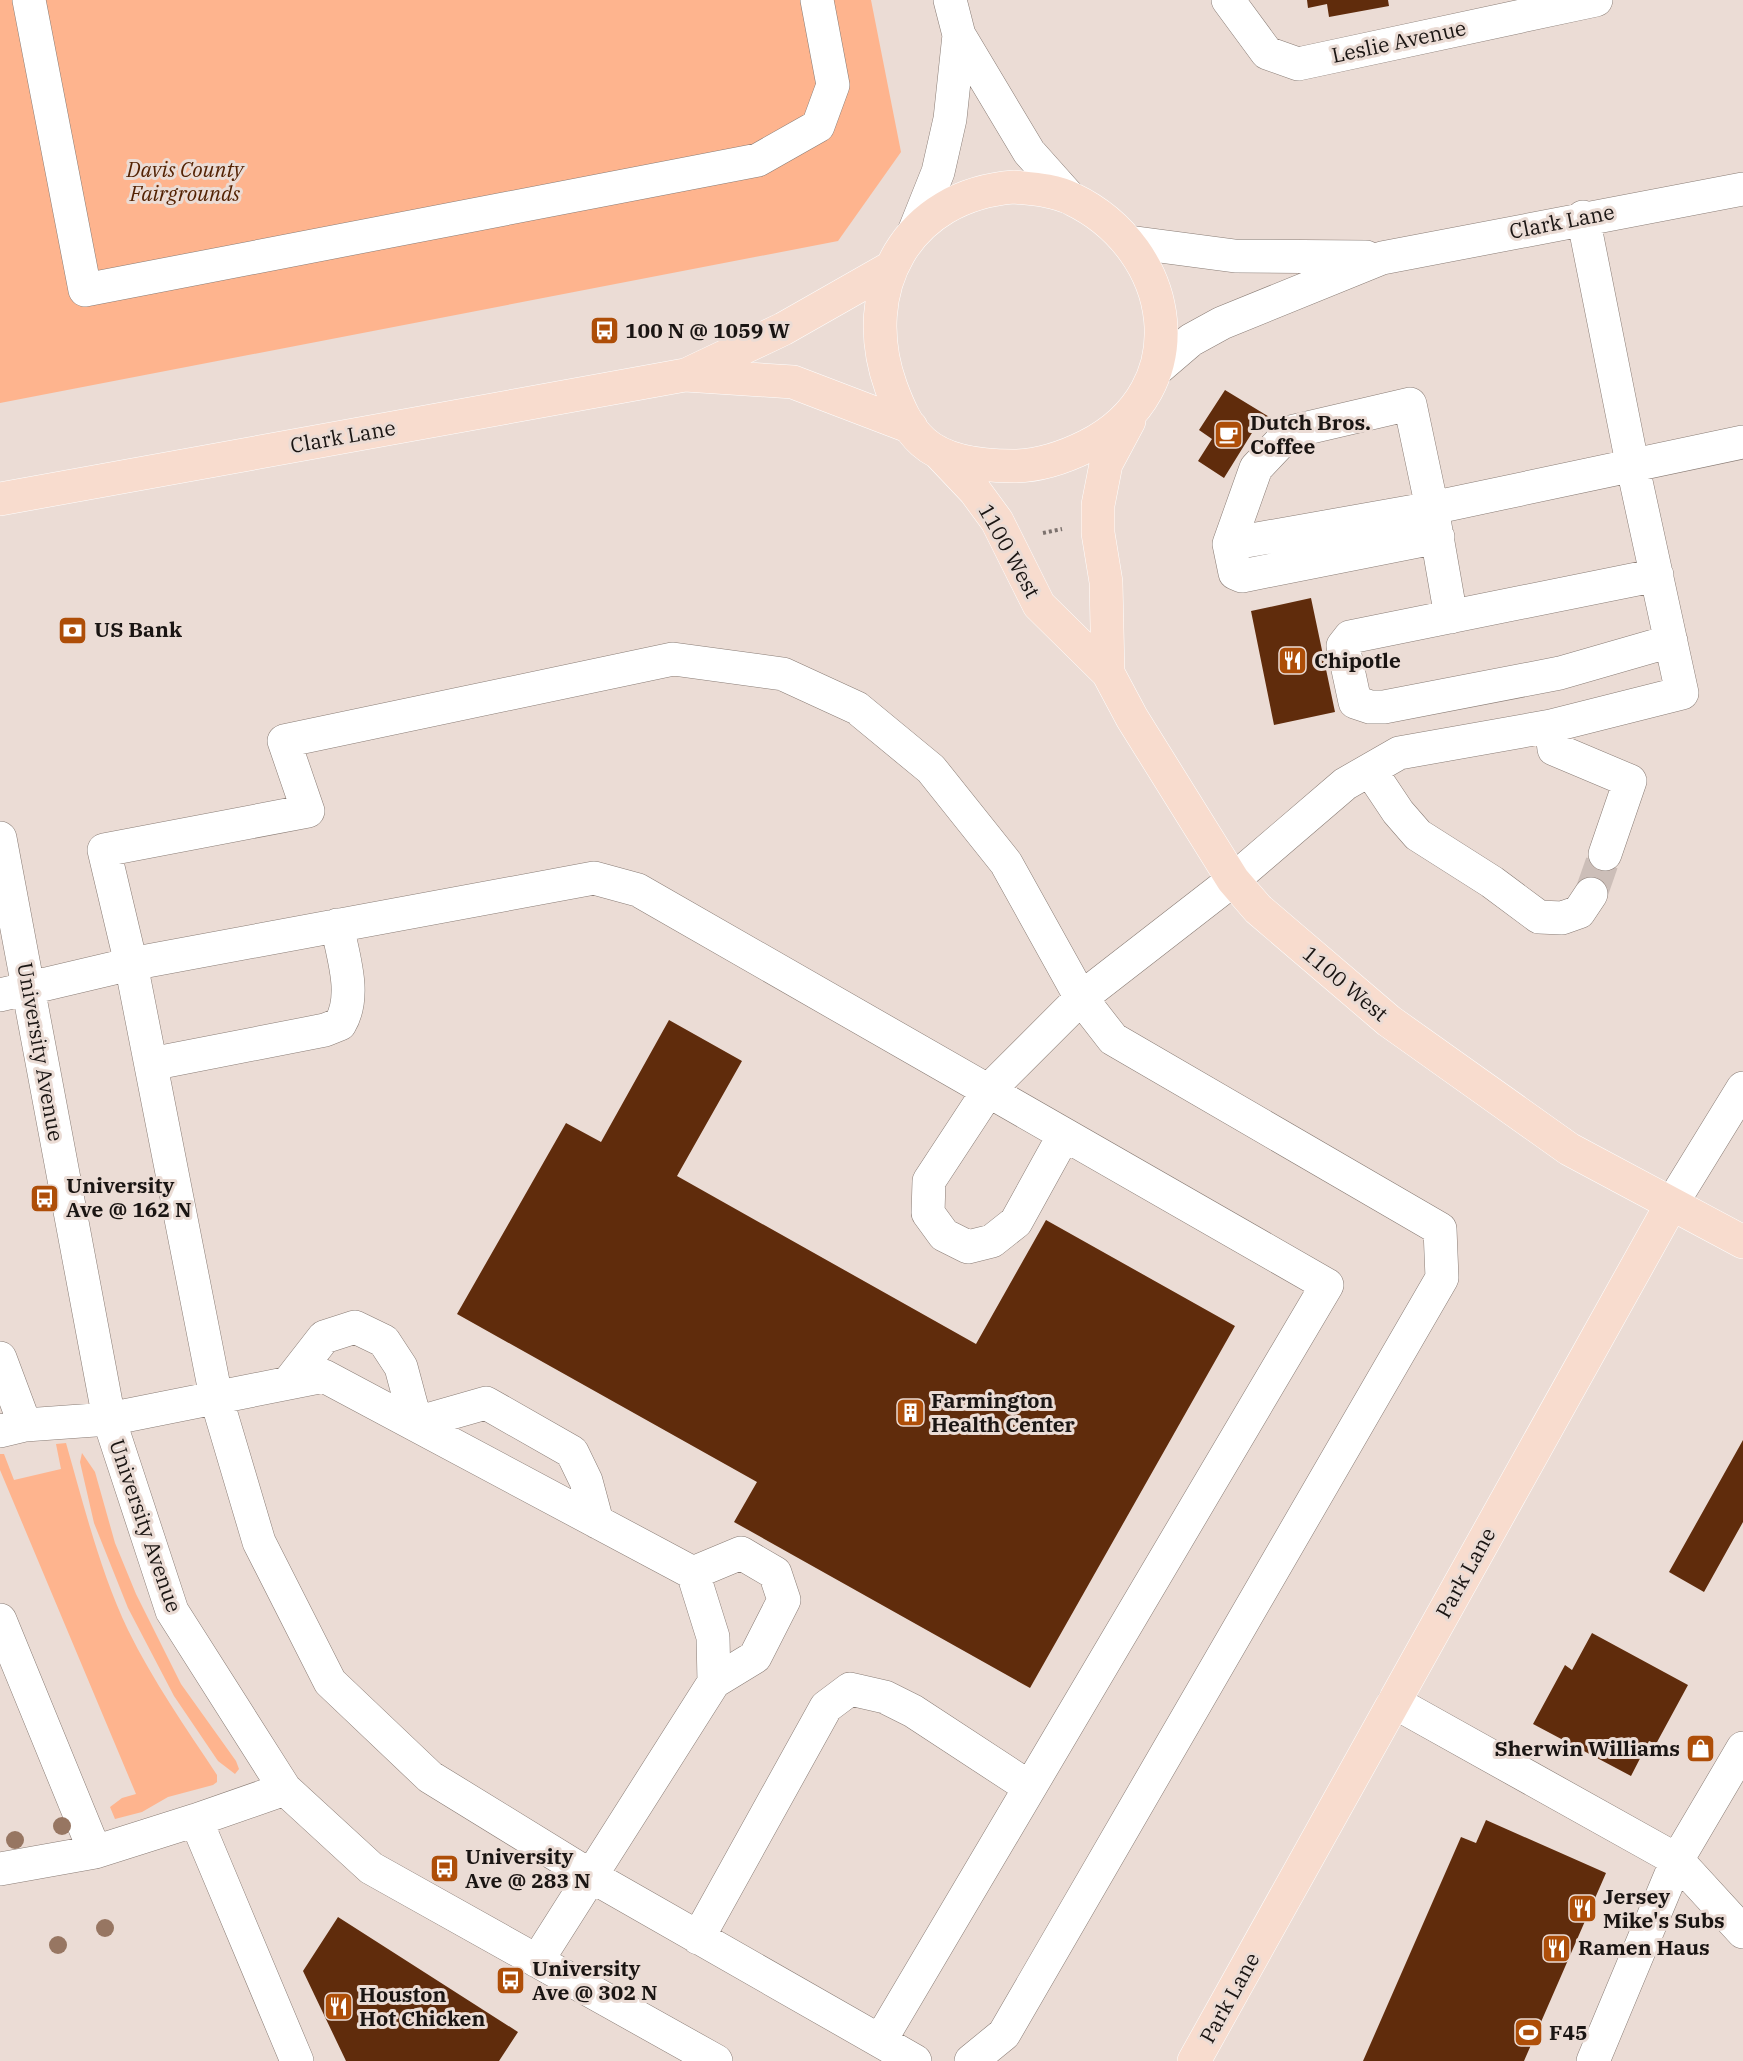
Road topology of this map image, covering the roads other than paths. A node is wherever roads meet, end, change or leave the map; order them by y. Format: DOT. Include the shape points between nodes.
graph roads {
  1 [pos="29,0"];
  2 [pos="817,0"];
  3 [pos="950,0"];
  4 [pos="1228,0"];
  5 [pos="1596,0"];
  6 [pos="959,35"];
  7 [pos="1743,189"];
  8 [pos="1070,198"];
  9 [pos="1583,217"];
  10 [pos="914,232"];
  11 [pos="1129,242"];
  12 [pos="1382,258"];
  13 [pos="892,267"];
  14 [pos="1156,370"];
  15 [pos="686,375"];
  16 [pos="1135,411"];
  17 [pos="910,427"];
  18 [pos="1743,442"];
  19 [pos="938,452"];
  20 [pos="1632,464"];
  21 [pos="0,499"];
  22 [pos="1435,523"];
  23 [pos="1657,575"];
  24 [pos="1451,616"];
  25 [pos="1671,641"];
  26 [pos="1108,673"];
  27 [pos="1551,726"];
  28 [pos="1370,770"];
  29 [pos="0,838"];
  30 [pos="1605,854"];
  31 [pos="1233,880"];
  32 [pos="1591,894"];
  33 [pos="337,925"];
  34 [pos="131,964"];
  35 [pos="14,991"];
  36 [pos="1081,998"];
  37 [pos="151,1064"];
  38 [pos="1743,1088"];
  39 [pos="988,1091"];
  40 [pos="1064,1135"];
  41 [pos="1671,1205"];
  42 [pos="1743,1242"];
  43 [pos="0,1358"];
  44 [pos="290,1382"];
  45 [pos="216,1397"];
  46 [pos="109,1419"];
  47 [pos="416,1423"];
  48 [pos="12,1428"];
  49 [pos="597,1522"];
  50 [pos="693,1574"];
  51 [pos="0,1620"];
  52 [pos="714,1682"];
  53 [pos="1394,1702"];
  54 [pos="1743,1748"];
  55 [pos="1029,1787"];
  56 [pos="285,1789"];
  57 [pos="196,1821"];
  58 [pos="95,1852"];
  59 [pos="1677,1860"];
  60 [pos="0,1869"];
  61 [pos="591,1876"];
  62 [pos="1743,1932"];
  63 [pos="698,1938"];
  64 [pos="537,1961"];
  65 [pos="880,2041"];
  66 [pos="297,2061"];
  67 [pos="716,2061"];
  68 [pos="915,2061"];
  69 [pos="971,2061"];
  70 [pos="1194,2061"];
  71 [pos="1593,2061"];
  1 -- 2 [label="street" via="85,290 758,160 818,126 833,85"];
  3 -- 6 [label="street"];
  4 -- 5 [label="street, Leslie Avenue" via="1267,53 1298,64"];
  6 -- 8 [label="street" via="1029,152"];
  6 -- 10 [label="street" via="950,119 938,172"];
  7 -- 9 [label="street, Clark Lane"];
  8 -- 10 [label="main road, 1100 West" via="1046,190 1014,187 980,192 947,204"];
  8 -- 11 [label="main road, 1100 West" via="1106,220"];
  9 -- 12 [label="street, Clark Lane"];
  9 -- 20 [label="street"];
  10 -- 13 [label="main road, 1100 West"];
  11 -- 12 [label="street, Clark Lane" via="1235,256"];
  11 -- 14 [label="main road, 1100 West" via="1145,267 1157,305 1160,352"];
  12 -- 14 [label="street, Clark Lane" via="1222,322 1191,340"];
  13 -- 15 [label="main road, Clark Lane" via="783,330"];
  13 -- 17 [label="main road" via="883,297 882,352 893,392"];
  14 -- 16 [label="main road, 1100 West"];
  15 -- 17 [label="main road, Clark Lane" via="793,382"];
  15 -- 21 [label="main road, Clark Lane"];
  16 -- 19 [label="main road" via="1097,441 1035,464 976,464"];
  16 -- 26 [label="main road, 1100 West" via="1106,464 1098,505 1106,582"];
  17 -- 19 [label="main road, 1100 West"];
  18 -- 20 [label="street"];
  19 -- 26 [label="main road, 1100 West" via="997,520 1039,605"];
  20 -- 22 [label="street"];
  20 -- 23 [label="street"];
  22 -- 22 [label="street" via="1410,404 1290,432 1256,468 1229,544"];
  22 -- 24 [label="street"];
  23 -- 24 [label="street"];
  23 -- 25 [label="street"];
  24 -- 25 [label="street" via="1350,637 1343,646 1355,702 1370,708 1384,707 1560,673"];
  25 -- 27 [label="street" via="1682,693"];
  26 -- 31 [label="main road, 1100 West"];
  27 -- 28 [label="street" via="1399,753"];
  27 -- 30 [label="street" via="1554,749 1630,781"];
  28 -- 31 [label="street" via="1345,784"];
  28 -- 32 [label="street" via="1418,835 1539,917 1562,918 1579,912"];
  29 -- 35 [label="street, University Avenue"];
  31 -- 36 [label="street"];
  31 -- 41 [label="main road, 1100 West" via="1258,909 1389,1021 1569,1149"];
  33 -- 34 [label="street"];
  33 -- 37 [label="street" via="349,994 348,1010 340,1024"];
  33 -- 39 [label="street" via="594,878 638,890"];
  34 -- 35 [label="street"];
  34 -- 36 [label="street" via="104,850 308,811 284,741 674,659 783,674 857,708 920,759 1006,863"];
  34 -- 37 [label="street"];
  35 -- 46 [label="street, University Avenue"];
  36 -- 39 [label="street"];
  36 -- 69 [label="street" via="1113,1039 1440,1229 1442,1278 1004,2034"];
  37 -- 45 [label="street"];
  38 -- 41 [label="street, Park Lane"];
  39 -- 40 [label="street"];
  39 -- 40 [label="street" via="928,1181 927,1213 944,1235 968,1246 992,1241 1016,1222"];
  40 -- 55 [label="street" via="1327,1285"];
  41 -- 42 [label="main road, 1100 West"];
  41 -- 53 [label="main road, Park Lane"];
  43 -- 48 [label="street"];
  44 -- 45 [label="street"];
  44 -- 47 [label="street" via="324,1376"];
  44 -- 47 [label="street" via="324,1337 356,1327 384,1341 400,1367"];
  45 -- 46 [label="street"];
  45 -- 61 [label="street" via="259,1542 330,1682 430,1777"];
  46 -- 48 [label="street"];
  46 -- 56 [label="street, University Avenue" via="172,1611"];
  47 -- 49 [label="street"];
  47 -- 49 [label="street" via="486,1403 572,1452 586,1481"];
  49 -- 50 [label="street"];
  50 -- 52 [label="street" via="713,1636"];
  50 -- 52 [label="street" via="741,1553 775,1573 784,1600 755,1657"];
  51 -- 58 [label="street"];
  52 -- 61 [label="street"];
  53 -- 59 [label="street"];
  53 -- 70 [label="main road, Park Lane"];
  54 -- 59 [label="street"];
  55 -- 63 [label="street" via="913,1711 885,1697 850,1689 826,1707"];
  55 -- 65 [label="street"];
  56 -- 57 [label="street"];
  56 -- 64 [label="street, University Avenue" via="371,1868"];
  57 -- 58 [label="street"];
  57 -- 66 [label="street"];
  58 -- 60 [label="street"];
  59 -- 62 [label="street"];
  59 -- 71 [label="street"];
  61 -- 63 [label="street"];
  61 -- 64 [label="street"];
  63 -- 65 [label="street"];
  64 -- 67 [label="street, University Avenue"];
  65 -- 68 [label="street"];
}
